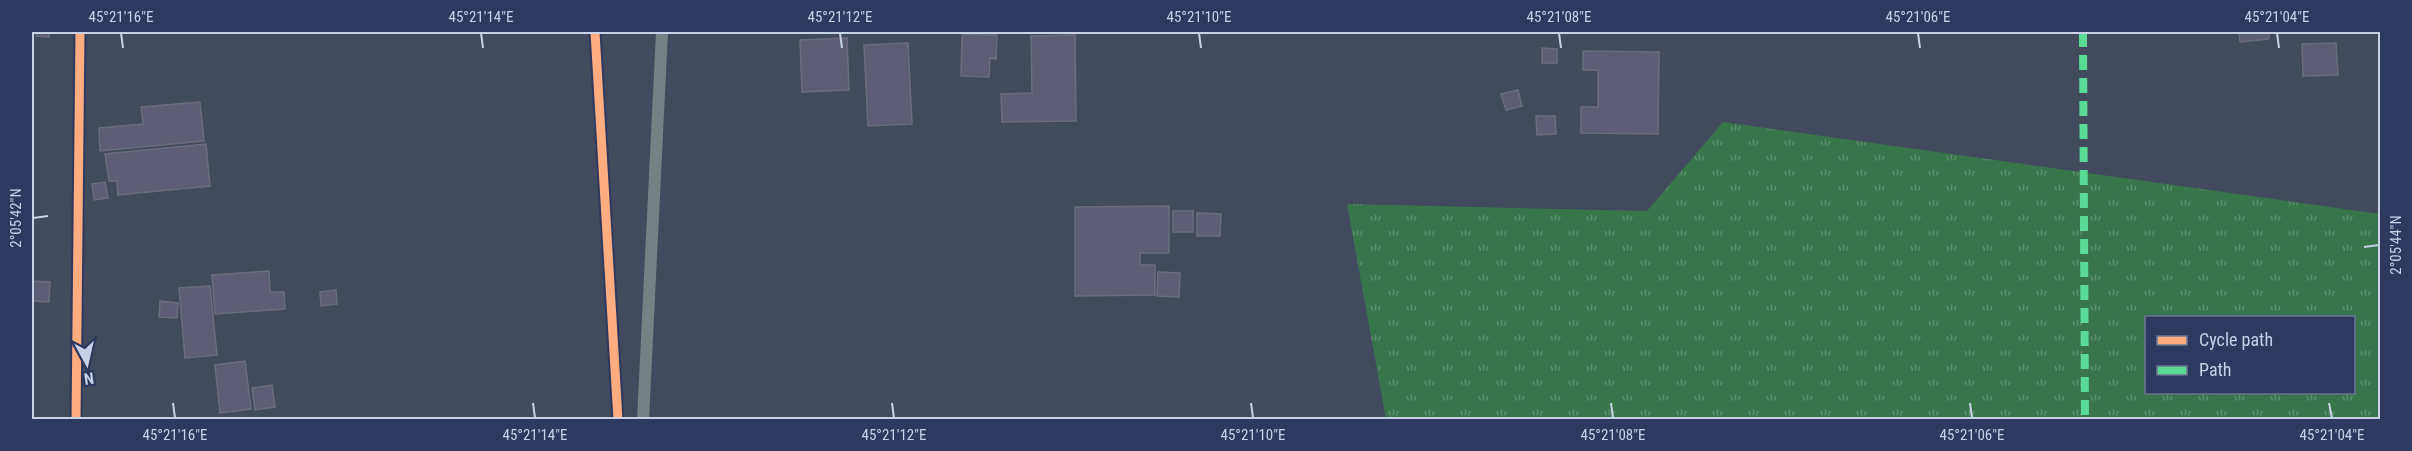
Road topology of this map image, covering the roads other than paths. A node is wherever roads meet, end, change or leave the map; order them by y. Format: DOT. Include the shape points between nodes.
graph roads {
  1 [pos="80,32"];
  2 [pos="595,32"];
  3 [pos="662,32"];
  4 [pos="76,420"];
  5 [pos="618,420"];
  6 [pos="643,420"];
  1 -- 4 [label="street"];
  2 -- 5 [label="street"];
  3 -- 6 [label="street"];
}
